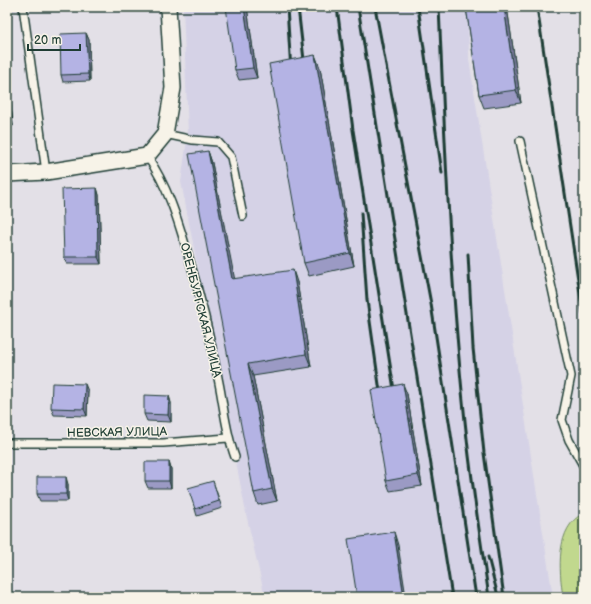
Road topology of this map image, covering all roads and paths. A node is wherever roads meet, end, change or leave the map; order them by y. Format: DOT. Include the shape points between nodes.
graph roads {
  1 [pos="23,7"];
  2 [pos="168,7"];
  3 [pos="165,134"];
  4 [pos="520,141"];
  5 [pos="147,156"];
  6 [pos="46,172"];
  7 [pos="7,174"];
  8 [pos="243,216"];
  9 [pos="228,438"];
  10 [pos="7,443"];
  11 [pos="235,457"];
  12 [pos="584,467"];
  1 -- 6 [label="lane"];
  2 -- 3 [label="street" via="173,88"];
  3 -- 5 [label="street"];
  3 -- 8 [label="lane" via="218,142 231,157"];
  4 -- 12 [label="lane" via="571,376 562,420 569,440"];
  5 -- 6 [label="street"];
  5 -- 9 [label="lane, ОРЕНБУРГСКАЯ УЛИЦА" via="158,171 174,207 199,290"];
  6 -- 7 [label="street"];
  9 -- 10 [label="lane, НЕВСКАЯ УЛИЦА" via="163,443"];
  9 -- 11 [label="lane, ОРЕНБУРГСКАЯ УЛИЦА"];
}
